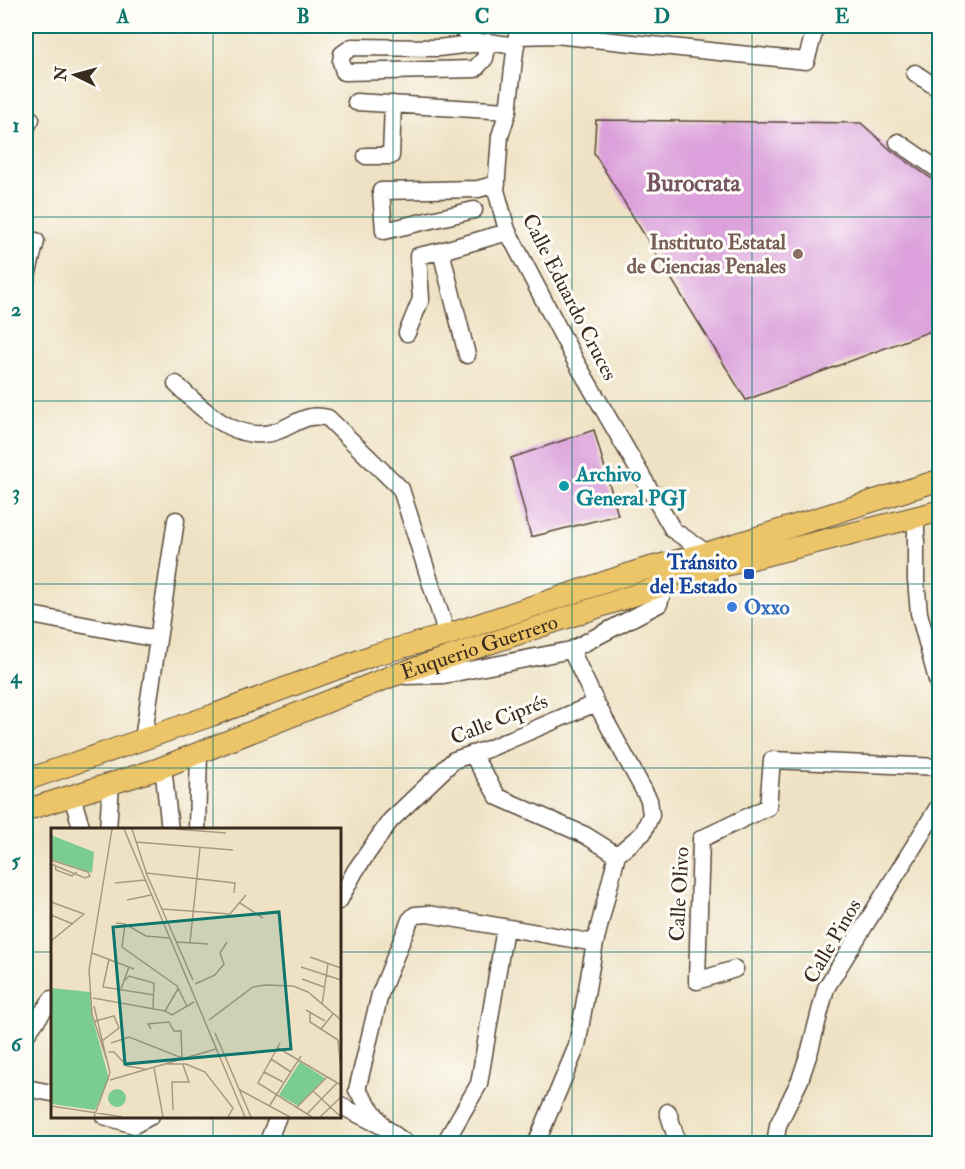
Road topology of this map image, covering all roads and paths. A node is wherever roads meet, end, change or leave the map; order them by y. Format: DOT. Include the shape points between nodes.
graph roads {
  1 [pos="458,26"];
  2 [pos="816,26"];
  3 [pos="555,30"];
  4 [pos="517,36"];
  5 [pos="484,43"];
  6 [pos="915,74"];
  7 [pos="939,90"];
  8 [pos="356,102"];
  9 [pos="393,104"];
  10 [pos="508,111"];
  11 [pos="898,142"];
  12 [pos="366,156"];
  13 [pos="939,171"];
  14 [pos="497,183"];
  15 [pos="474,210"];
  16 [pos="508,232"];
  17 [pos="36,241"];
  18 [pos="441,251"];
  19 [pos="26,280"];
  20 [pos="406,333"];
  21 [pos="467,355"];
  22 [pos="176,384"];
  23 [pos="939,480"];
  24 [pos="939,496"];
  25 [pos="939,511"];
  26 [pos="916,518"];
  27 [pos="176,520"];
  28 [pos="833,539"];
  29 [pos="707,553"];
  30 [pos="664,586"];
  31 [pos="26,614"];
  32 [pos="447,635"];
  33 [pos="157,639"];
  34 [pos="571,650"];
  35 [pos="392,676"];
  36 [pos="939,691"];
  37 [pos="596,703"];
  38 [pos="143,739"];
  39 [pos="199,752"];
  40 [pos="472,754"];
  41 [pos="163,766"];
  42 [pos="939,767"];
  43 [pos="30,774"];
  44 [pos="111,783"];
  45 [pos="72,796"];
  46 [pos="939,804"];
  47 [pos="26,810"];
  48 [pos="81,828"];
  49 [pos="108,828"];
  50 [pos="170,828"];
  51 [pos="197,828"];
  52 [pos="617,855"];
  53 [pos="340,899"];
  54 [pos="505,928"];
  55 [pos="595,943"];
  56 [pos="735,969"];
  57 [pos="51,1000"];
  58 [pos="26,1035"];
  59 [pos="26,1088"];
  60 [pos="357,1090"];
  61 [pos="51,1093"];
  62 [pos="340,1096"];
  63 [pos="340,1106"];
  64 [pos="668,1112"];
  65 [pos="111,1118"];
  66 [pos="150,1118"];
  67 [pos="277,1118"];
  68 [pos="384,1128"];
  69 [pos="267,1143"];
  70 [pos="407,1143"];
  71 [pos="444,1143"];
  72 [pos="536,1143"];
  73 [pos="678,1143"];
  74 [pos="775,1143"];
  1 -- 5 [label="street"];
  2 -- 3 [label="street" via="806,61"];
  3 -- 4 [label="street"];
  4 -- 5 [label="street"];
  4 -- 10 [label="street, Calle Eduardo Cruces"];
  5 -- 5 [label="street" via="438,48 352,47 342,54 340,62 344,72 475,69 485,58"];
  6 -- 7 [label="street"];
  8 -- 9 [label="street"];
  9 -- 10 [label="street"];
  9 -- 12 [label="street" via="391,156"];
  10 -- 14 [label="street, Calle Eduardo Cruces" via="500,136"];
  11 -- 13 [label="street"];
  14 -- 15 [label="street" via="478,189 381,191 384,231"];
  14 -- 16 [label="street, Calle Eduardo Cruces"];
  16 -- 18 [label="street"];
  16 -- 29 [label="street, Calle Eduardo Cruces" via="576,362 672,530"];
  17 -- 19 [label="street"];
  18 -- 20 [label="street" via="418,256 421,299"];
  18 -- 21 [label="street"];
  22 -- 32 [label="street" via="207,413 249,436 278,431 314,415 328,418 400,489"];
  23 -- 29 [label="main road, Euquerio Guerrero"];
  24 -- 28 [label="main road" via="884,515"];
  25 -- 26 [label="main road, Euquerio Guerrero"];
  26 -- 28 [label="main road, Euquerio Guerrero"];
  26 -- 36 [label="street" via="919,614"];
  27 -- 33 [label="street"];
  28 -- 30 [label="main road, Euquerio Guerrero" via="715,568"];
  29 -- 32 [label="main road, Euquerio Guerrero" via="641,570"];
  30 -- 34 [label="street" via="659,604"];
  30 -- 35 [label="main road, Euquerio Guerrero"];
  31 -- 33 [label="street"];
  32 -- 38 [label="main road, Euquerio Guerrero" via="374,655"];
  33 -- 38 [label="street"];
  34 -- 35 [label="street" via="444,675"];
  34 -- 37 [label="street"];
  35 -- 39 [label="main road, Euquerio Guerrero"];
  37 -- 40 [label="street, Calle Ciprés"];
  37 -- 52 [label="street" via="649,800 651,815 643,833"];
  38 -- 43 [label="main road, Euquerio Guerrero"];
  39 -- 41 [label="main road, Euquerio Guerrero"];
  39 -- 51 [label="street"];
  40 -- 52 [label="street" via="498,797 585,835"];
  40 -- 53 [label="street, Calle Ciprés" via="454,760 390,821"];
  41 -- 44 [label="main road, Euquerio Guerrero"];
  41 -- 50 [label="street"];
  42 -- 56 [label="street, Calle Olivo" via="772,759 768,807 701,839 697,981"];
  44 -- 45 [label="main road, Euquerio Guerrero"];
  44 -- 49 [label="street"];
  45 -- 47 [label="main road, Euquerio Guerrero"];
  45 -- 48 [label="street"];
  46 -- 74 [label="street, Calle Pinos" via="826,988 810,1050 778,1125"];
  52 -- 55 [label="street"];
  54 -- 55 [label="street"];
  54 -- 60 [label="street" via="422,914 410,920 380,994"];
  54 -- 71 [label="street" via="479,1084"];
  55 -- 72 [label="street" via="577,1046"];
  57 -- 58 [label="street"];
  59 -- 61 [label="street"];
  60 -- 62 [label="street"];
  60 -- 68 [label="street"];
  63 -- 68 [label="street"];
  64 -- 73 [label="street"];
  65 -- 66 [label="street" via="134,1125"];
  67 -- 69 [label="street"];
  68 -- 70 [label="street"];
}
